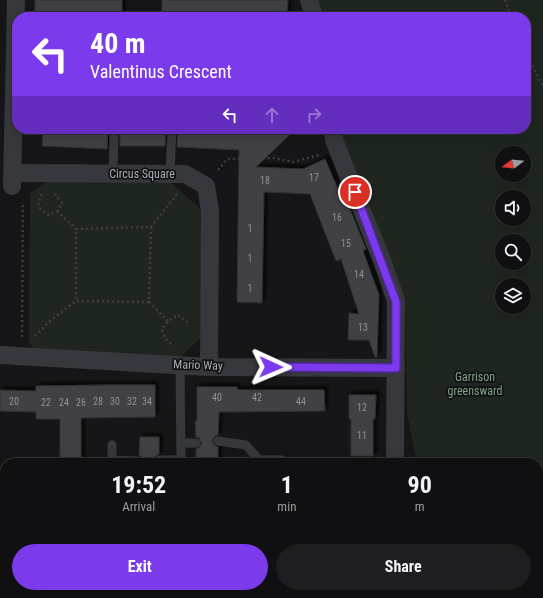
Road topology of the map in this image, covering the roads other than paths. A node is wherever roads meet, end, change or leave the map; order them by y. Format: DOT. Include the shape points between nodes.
graph roads {
  1 [pos="16,0"];
  2 [pos="308,0"];
  3 [pos="16,12"];
  4 [pos="312,12"];
  5 [pos="14,134"];
  6 [pos="114,134"];
  7 [pos="172,134"];
  8 [pos="334,134"];
  9 [pos="113,174"];
  10 [pos="170,174"];
  11 [pos="0,355"];
  12 [pos="180,365"];
  13 [pos="209,366"];
  14 [pos="396,368"];
  15 [pos="218,441"];
  16 [pos="181,443"];
  17 [pos="196,443"];
  18 [pos="112,445"];
  19 [pos="112,458"];
  20 [pos="181,458"];
  21 [pos="257,458"];
  22 [pos="395,458"];
  1 -- 3 [label="street, Circus Square"];
  2 -- 4 [label="street"];
  5 -- 9 [label="street, Circus Square" via="13,179"];
  6 -- 9 [label="lane"];
  7 -- 10 [label="lane"];
  8 -- 14 [label="street" via="396,302"];
  9 -- 10 [label="street, Circus Square"];
  10 -- 13 [label="street, Circus Square" via="186,174 200,182 210,211"];
  11 -- 12 [label="street, Mario Way" via="23,351"];
  12 -- 13 [label="street, Mario Way"];
  12 -- 16 [label="lane"];
  13 -- 14 [label="street, Mario Way"];
  14 -- 22 [label="street"];
  15 -- 21 [label="lane" via="246,445"];
  16 -- 17 [label="lane"];
  16 -- 20 [label="lane"];
  18 -- 19 [label="lane"];
}
